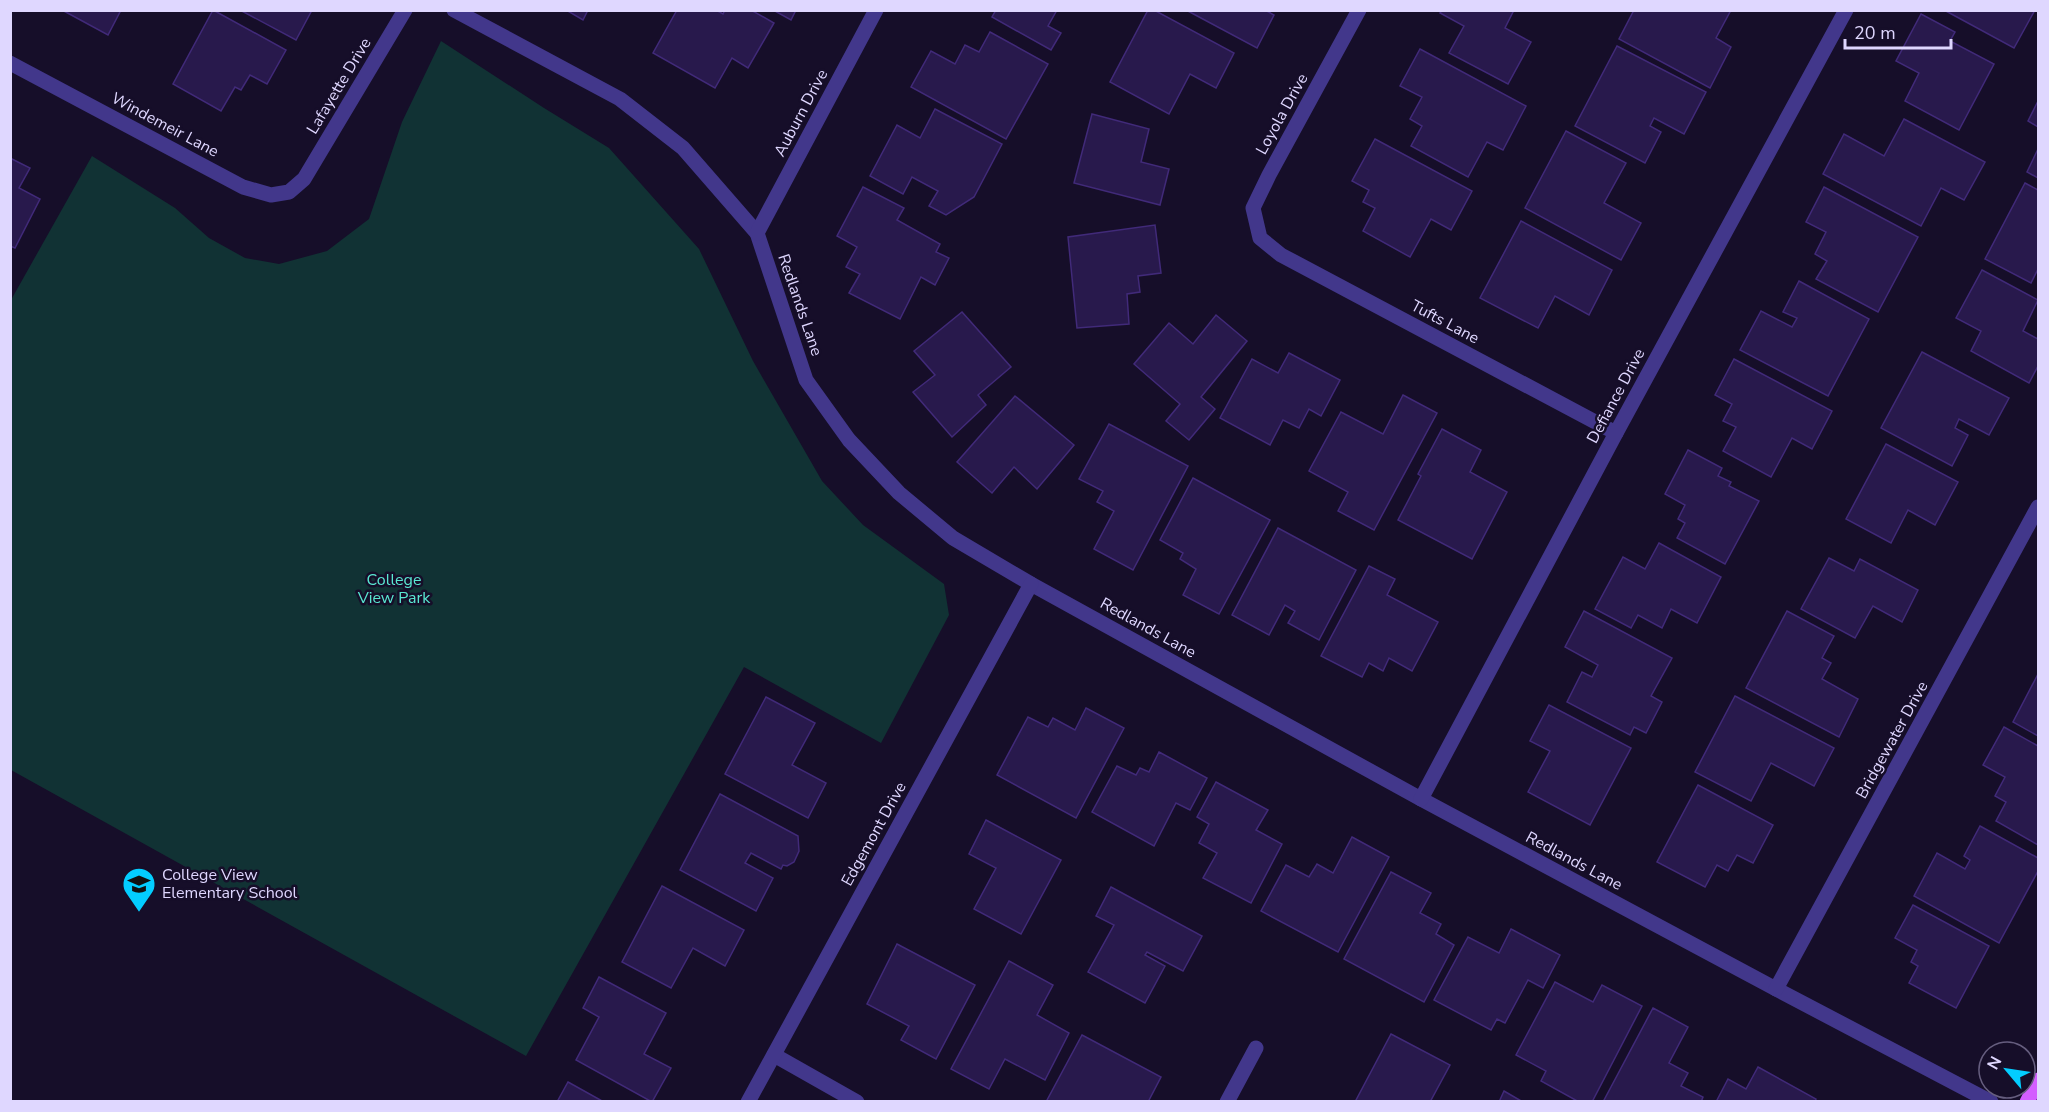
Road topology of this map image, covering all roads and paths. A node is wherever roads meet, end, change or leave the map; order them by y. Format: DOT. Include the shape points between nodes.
graph roads {
  1 [pos="405,10"];
  2 [pos="454,10"];
  3 [pos="876,10"];
  4 [pos="1359,10"];
  5 [pos="1846,10"];
  6 [pos="10,63"];
  7 [pos="304,179"];
  8 [pos="756,233"];
  9 [pos="1260,238"];
  10 [pos="1616,433"];
  11 [pos="2038,507"];
  12 [pos="1030,584"];
  13 [pos="1421,799"];
  14 [pos="1776,989"];
  15 [pos="1256,1048"];
  16 [pos="774,1055"];
  17 [pos="2038,1080"];
  18 [pos="748,1101"];
  19 [pos="857,1101"];
  20 [pos="1227,1101"];
  21 [pos="1991,1101"];
  22 [pos="2027,1101"];
  1 -- 7 [label="street, Lafayette Drive"];
  2 -- 8 [label="street, Redlands Lane" via="620,99 684,148"];
  3 -- 8 [label="street, Auburn Drive"];
  4 -- 9 [label="street, Loyola Drive" via="1253,208"];
  5 -- 10 [label="street, Defiance Drive"];
  6 -- 7 [label="street, Windemeir Lane" via="243,187 271,195 289,192"];
  8 -- 12 [label="street, Redlands Lane" via="806,380 849,440 899,492 953,538"];
  9 -- 10 [label="street, Tufts Lane" via="1281,255"];
  10 -- 13 [label="street, Defiance Drive"];
  11 -- 14 [label="street, Bridgewater Drive"];
  12 -- 13 [label="street, Redlands Lane"];
  12 -- 16 [label="street, Edgemont Drive"];
  13 -- 14 [label="street, Redlands Lane"];
  14 -- 21 [label="street, Redlands Lane"];
  15 -- 20 [label="street"];
  16 -- 18 [label="street, Edgemont Drive"];
  16 -- 19 [label="street"];
  17 -- 22 [label="main road"];
}
